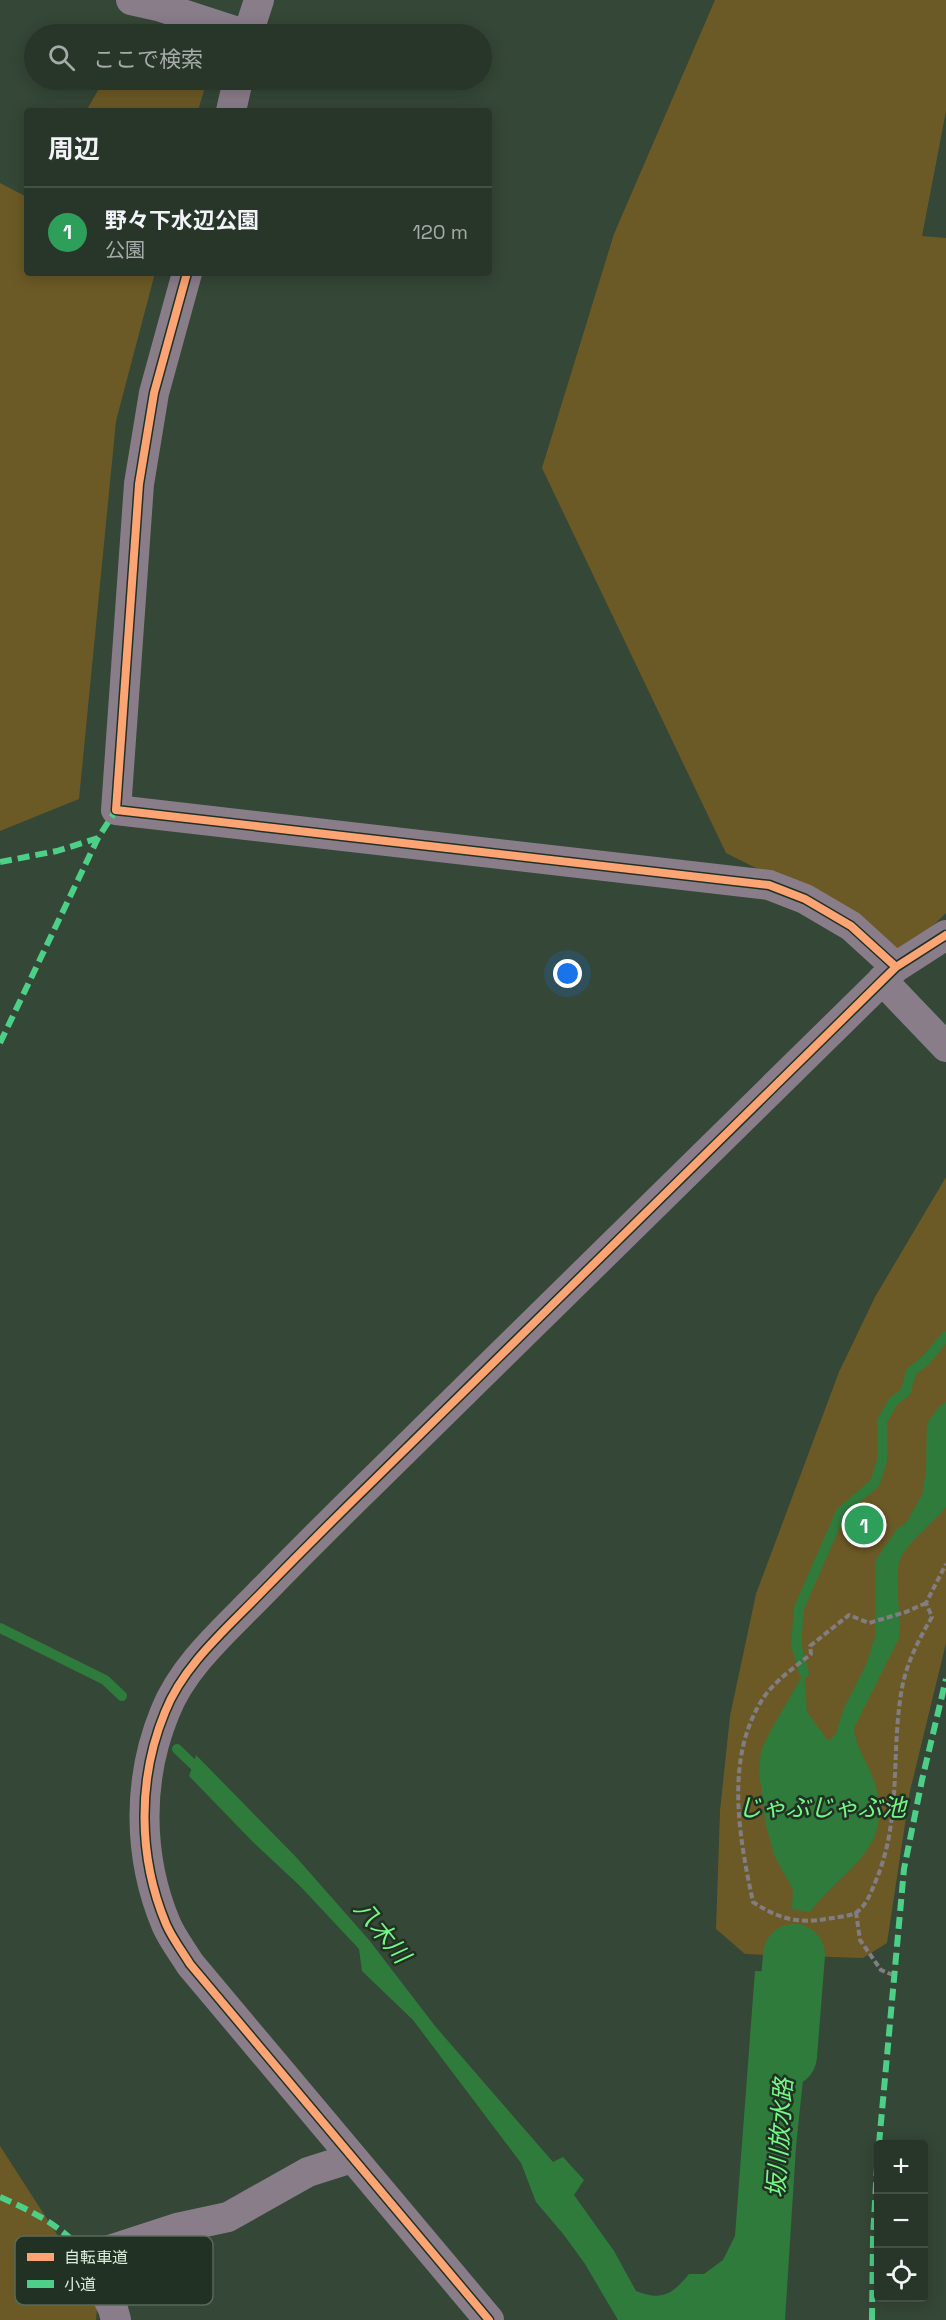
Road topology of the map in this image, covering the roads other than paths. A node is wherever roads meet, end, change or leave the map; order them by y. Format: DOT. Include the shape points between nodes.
graph roads {
  1 [pos="131,0"];
  2 [pos="259,0"];
  3 [pos="215,24"];
  4 [pos="250,24"];
  5 [pos="236,90"];
  6 [pos="232,108"];
  7 [pos="186,276"];
  8 [pos="946,934"];
  9 [pos="889,974"];
  10 [pos="946,1047"];
  11 [pos="352,2158"];
  12 [pos="152,2236"];
  13 [pos="111,2305"];
  14 [pos="116,2320"];
  15 [pos="489,2320"];
  1 -- 3 [label="street"];
  2 -- 4 [label="street"];
  5 -- 6 [label="street"];
  7 -- 9 [label="street" via="154,393 139,484 116,810 769,885 805,899 851,926"];
  8 -- 9 [label="street"];
  9 -- 10 [label="street"];
  9 -- 11 [label="street" via="315,1538 217,1638 189,1671 166,1709 152,1749 144,1805 145,1846 167,1927 190,1964"];
  11 -- 12 [label="street" via="308,2172 228,2217"];
  11 -- 15 [label="street"];
  13 -- 14 [label="street"];
}
